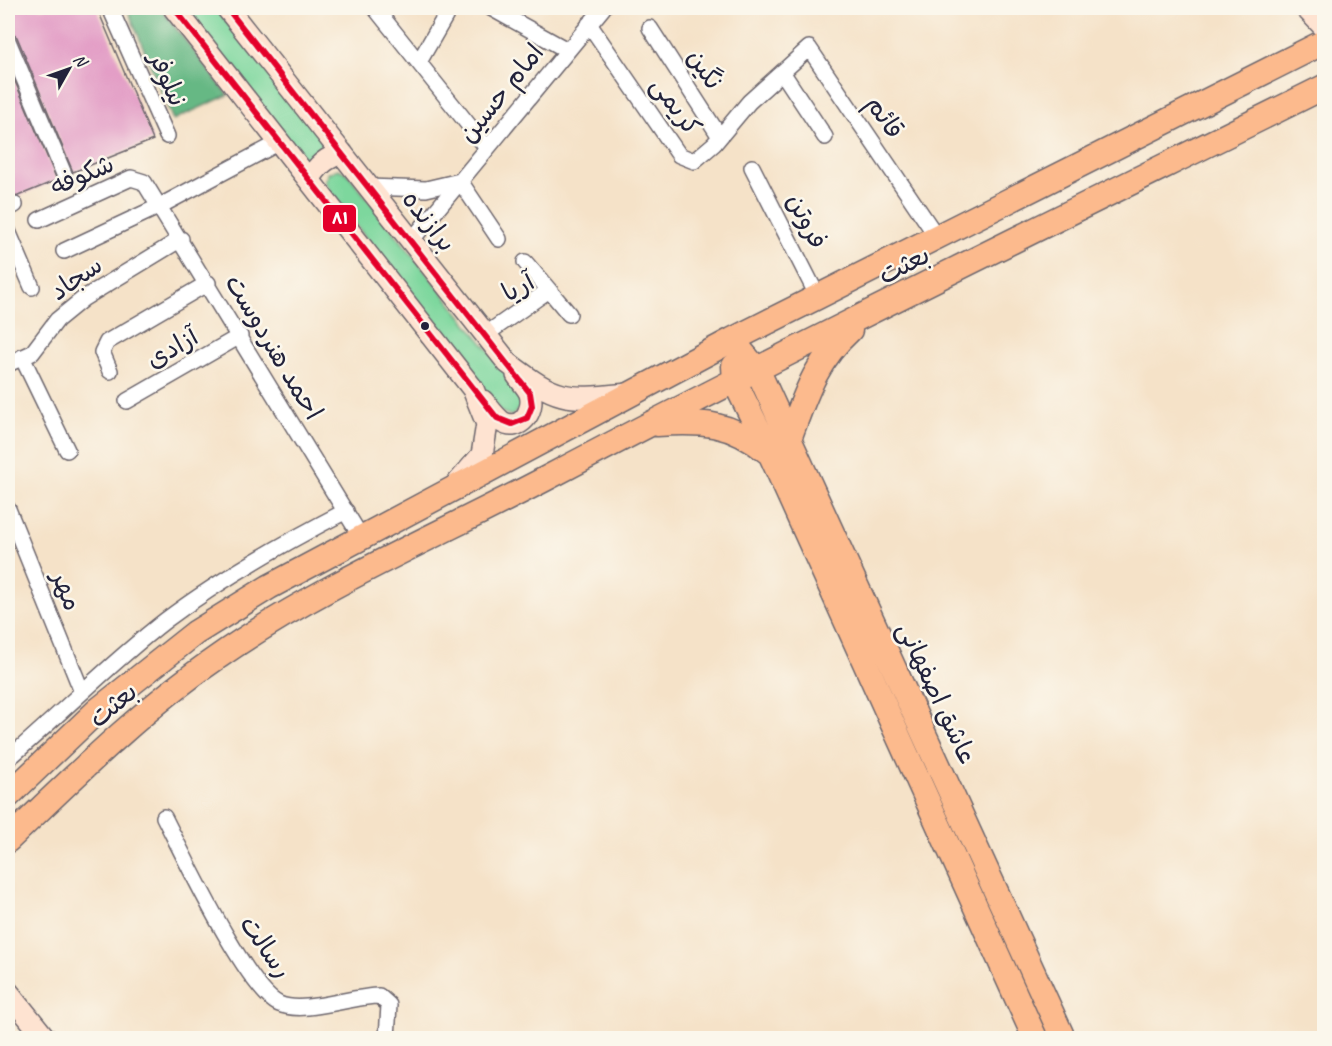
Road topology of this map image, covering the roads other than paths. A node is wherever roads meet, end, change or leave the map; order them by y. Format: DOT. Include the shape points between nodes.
graph roads {
  1 [pos="110,8"];
  2 [pos="174,8"];
  3 [pos="227,8"];
  4 [pos="375,8"];
  5 [pos="450,8"];
  6 [pos="491,8"];
  7 [pos="603,8"];
  8 [pos="1306,8"];
  9 [pos="589,24"];
  10 [pos="1324,27"];
  11 [pos="650,28"];
  12 [pos="8,41"];
  13 [pos="1324,42"];
  14 [pos="567,50"];
  15 [pos="419,62"];
  16 [pos="785,69"];
  17 [pos="1324,87"];
  18 [pos="167,136"];
  19 [pos="825,136"];
  20 [pos="720,137"];
  21 [pos="280,142"];
  22 [pos="488,148"];
  23 [pos="342,153"];
  24 [pos="752,167"];
  25 [pos="64,174"];
  26 [pos="309,180"];
  27 [pos="460,181"];
  28 [pos="144,182"];
  29 [pos="368,187"];
  30 [pos="160,206"];
  31 [pos="39,220"];
  32 [pos="8,231"];
  33 [pos="937,237"];
  34 [pos="181,239"];
  35 [pos="498,239"];
  36 [pos="411,241"];
  37 [pos="64,251"];
  38 [pos="525,262"];
  39 [pos="208,283"];
  40 [pos="32,287"];
  41 [pos="549,290"];
  42 [pos="818,297"];
  43 [pos="569,314"];
  44 [pos="866,315"];
  45 [pos="485,335"];
  46 [pos="240,336"];
  47 [pos="732,340"];
  48 [pos="22,357"];
  49 [pos="508,363"];
  50 [pos="8,364"];
  51 [pos="110,371"];
  52 [pos="758,371"];
  53 [pos="735,382"];
  54 [pos="474,389"];
  55 [pos="630,394"];
  56 [pos="127,401"];
  57 [pos="646,424"];
  58 [pos="789,439"];
  59 [pos="67,450"];
  60 [pos="770,453"];
  61 [pos="455,486"];
  62 [pos="8,509"];
  63 [pos="346,511"];
  64 [pos="361,537"];
  65 [pos="269,587"];
  66 [pos="285,614"];
  67 [pos="82,692"];
  68 [pos="9,754"];
  69 [pos="15,789"];
  70 [pos="164,817"];
  71 [pos="8,840"];
  72 [pos="8,992"];
  73 [pos="45,1038"];
  74 [pos="387,1038"];
  75 [pos="1035,1038"];
  76 [pos="1064,1038"];
  1 -- 18 [label="street, نیلوفر"];
  2 -- 21 [label="main road"];
  3 -- 23 [label="main road, برازنده"];
  4 -- 15 [label="street"];
  5 -- 15 [label="street"];
  6 -- 14 [label="street"];
  7 -- 9 [label="street, امام حسین"];
  8 -- 10 [label="main road"];
  9 -- 14 [label="street, امام حسین"];
  9 -- 20 [label="street, کریمی" via="679,155 694,161"];
  11 -- 20 [label="street, نگین"];
  12 -- 25 [label="street"];
  13 -- 33 [label="main road, بعثت"];
  14 -- 22 [label="street, امام حسین"];
  15 -- 22 [label="street"];
  16 -- 19 [label="street"];
  16 -- 20 [label="street, کریمی" via="749,102"];
  16 -- 33 [label="street, قائم" via="809,48"];
  17 -- 44 [label="main road, بعثت"];
  21 -- 26 [label="main road"];
  21 -- 30 [label="street"];
  22 -- 27 [label="street, امام حسین"];
  23 -- 26 [label="main road" via="316,167"];
  23 -- 29 [label="main road, برازنده"];
  24 -- 42 [label="street, فروتن"];
  26 -- 54 [label="main road"];
  27 -- 29 [label="street, امام حسین" via="426,189"];
  27 -- 35 [label="street"];
  27 -- 36 [label="street, امام حسین"];
  28 -- 30 [label="street, احمد هنردوست"];
  28 -- 31 [label="street, شکوفه" via="131,178"];
  29 -- 36 [label="main road, برازنده"];
  30 -- 34 [label="street, احمد هنردوست"];
  30 -- 37 [label="street"];
  32 -- 40 [label="street"];
  33 -- 42 [label="main road, بعثت"];
  34 -- 39 [label="street, احمد هنردوست"];
  34 -- 48 [label="street, سجاد" via="84,298 57,320 32,353"];
  36 -- 45 [label="main road, برازنده"];
  38 -- 41 [label="street"];
  39 -- 46 [label="street, احمد هنردوست"];
  39 -- 51 [label="street" via="107,342 102,352"];
  41 -- 43 [label="street, آریا"];
  41 -- 45 [label="street, آریا"];
  42 -- 47 [label="main road, بعثت"];
  44 -- 52 [label="main road, بعثت"];
  44 -- 58 [label="main road" via="821,362 809,382"];
  45 -- 49 [label="main road, برازنده"];
  46 -- 56 [label="street, آزادی"];
  46 -- 63 [label="street, احمد هنردوست"];
  47 -- 52 [label="main road, عاشق اصفهانی"];
  47 -- 53 [label="main road"];
  47 -- 55 [label="main road, بعثت"];
  48 -- 50 [label="street, سجاد"];
  48 -- 59 [label="street"];
  49 -- 54 [label="main road" via="530,393 532,408 528,417 512,425 504,423"];
  49 -- 55 [label="main road, برازنده" via="552,393 577,399"];
  52 -- 53 [label="main road, بعثت"];
  52 -- 58 [label="main road, عاشق اصفهانی"];
  53 -- 57 [label="main road, بعثت"];
  53 -- 60 [label="main road, عاشق اصفهانی"];
  54 -- 61 [label="main road" via="487,424 482,454"];
  55 -- 61 [label="main road, بعثت"];
  57 -- 60 [label="main road" via="698,422 726,427"];
  57 -- 66 [label="main road, بعثت"];
  58 -- 76 [label="main road, عاشق اصفهانی"];
  60 -- 75 [label="main road, عاشق اصفهانی"];
  61 -- 64 [label="main road, بعثت"];
  62 -- 67 [label="street, مهر"];
  63 -- 64 [label="street, احمد هنردوست"];
  63 -- 67 [label="street" via="241,570 166,620"];
  64 -- 65 [label="main road, بعثت"];
  65 -- 66 [label="main road"];
  65 -- 69 [label="main road, بعثت" via="195,633 98,710"];
  66 -- 71 [label="main road, بعثت" via="214,660 122,733"];
  67 -- 68 [label="street"];
  68 -- 69 [label="street"];
  70 -- 74 [label="street, رسالت" via="202,894 268,996 279,1004 294,1007 379,996 389,1005"];
  72 -- 73 [label="main road"];
}
